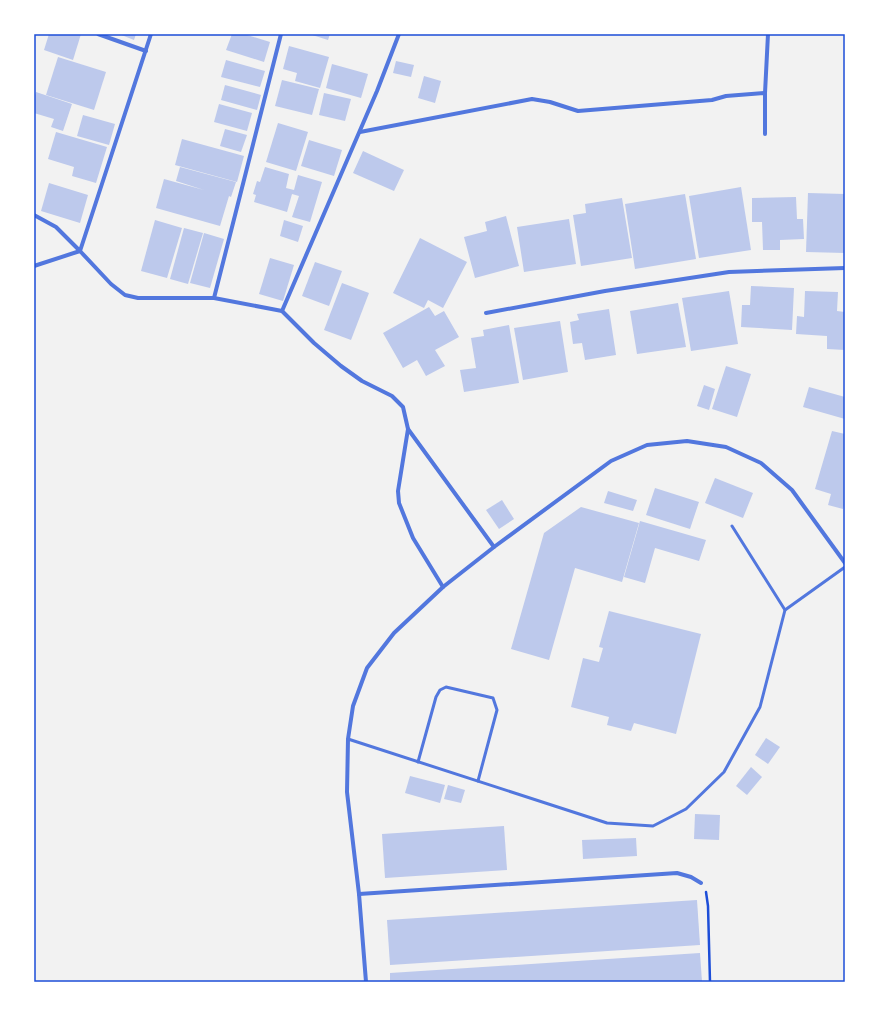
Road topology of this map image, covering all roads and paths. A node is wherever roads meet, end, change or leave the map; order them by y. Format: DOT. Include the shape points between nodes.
graph roads {
  1 [pos="98,34"];
  2 [pos="151,34"];
  3 [pos="282,34"];
  4 [pos="399,34"];
  5 [pos="768,34"];
  6 [pos="146,51"];
  7 [pos="765,93"];
  8 [pos="360,132"];
  9 [pos="765,134"];
  10 [pos="34,215"];
  11 [pos="80,251"];
  12 [pos="34,266"];
  13 [pos="845,268"];
  14 [pos="214,298"];
  15 [pos="282,311"];
  16 [pos="486,313"];
  17 [pos="408,429"];
  18 [pos="732,526"];
  19 [pos="494,547"];
  20 [pos="845,563"];
  21 [pos="845,567"];
  22 [pos="442,587"];
  23 [pos="786,610"];
  24 [pos="348,739"];
  25 [pos="418,762"];
  26 [pos="478,781"];
  27 [pos="701,883"];
  28 [pos="359,894"];
  29 [pos="366,982"];
  30 [pos="710,982"];
  1 -- 6 [label="street"];
  2 -- 6 [label="street"];
  3 -- 14 [label="street"];
  4 -- 8 [label="street"];
  5 -- 7 [label="street"];
  6 -- 11 [label="street"];
  7 -- 8 [label="street" via="578,112 550,102 532,99"];
  7 -- 9 [label="street"];
  8 -- 15 [label="street"];
  10 -- 11 [label="street" via="56,227"];
  11 -- 12 [label="street"];
  11 -- 14 [label="street" via="125,295 138,298"];
  13 -- 16 [label="street" via="729,272"];
  14 -- 15 [label="street"];
  15 -- 17 [label="street" via="341,366 362,381 392,396 404,407"];
  17 -- 19 [label="street"];
  17 -- 22 [label="street" via="398,491 399,503 413,538"];
  18 -- 23 [label="lane"];
  19 -- 20 [label="street" via="611,461 647,446 687,441 726,447 762,463 792,490"];
  19 -- 22 [label="street"];
  21 -- 23 [label="lane"];
  22 -- 24 [label="street" via="394,634 367,668 354,706"];
  23 -- 26 [label="lane" via="760,707 724,772 686,809 653,826 607,823"];
  24 -- 25 [label="lane"];
  24 -- 28 [label="street" via="347,792"];
  25 -- 26 [label="lane"];
  25 -- 26 [label="lane" via="440,690 446,687 493,698 497,710"];
  27 -- 28 [label="street" via="677,873"];
  27 -- 30 [label="path" via="708,906"];
  28 -- 29 [label="street"];
}
